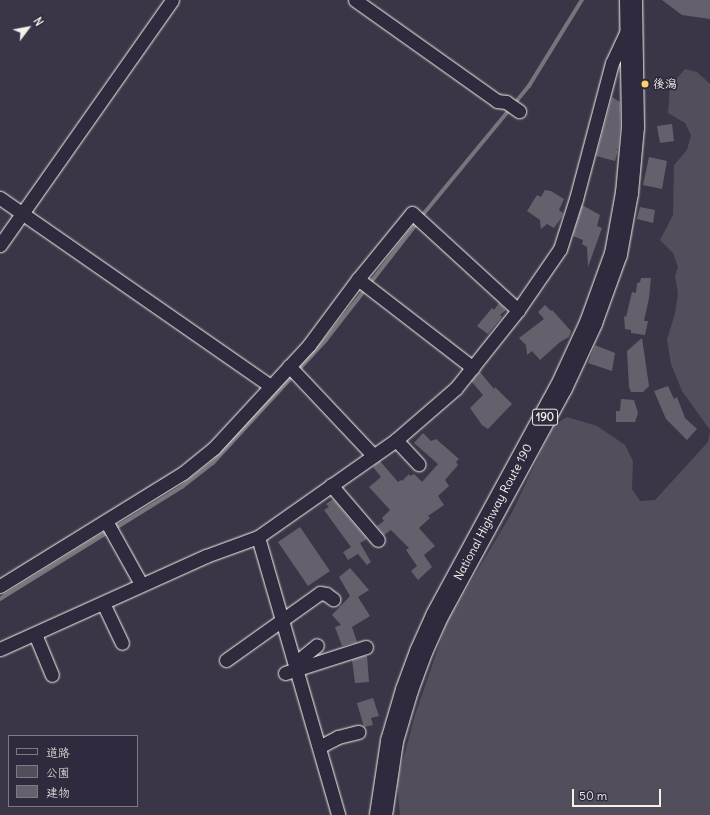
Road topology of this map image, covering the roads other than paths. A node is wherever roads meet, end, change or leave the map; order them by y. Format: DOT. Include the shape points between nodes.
graph roads {
  1 [pos="172,0"];
  2 [pos="354,0"];
  3 [pos="631,0"];
  4 [pos="631,22"];
  5 [pos="519,111"];
  6 [pos="0,198"];
  7 [pos="22,213"];
  8 [pos="0,245"];
  9 [pos="358,279"];
  10 [pos="518,310"];
  11 [pos="289,366"];
  12 [pos="473,368"];
  13 [pos="270,386"];
  14 [pos="396,440"];
  15 [pos="373,455"];
  16 [pos="418,464"];
  17 [pos="331,486"];
  18 [pos="106,521"];
  19 [pos="258,537"];
  20 [pos="378,540"];
  21 [pos="141,584"];
  22 [pos="0,586"];
  23 [pos="333,599"];
  24 [pos="103,603"];
  25 [pos="281,621"];
  26 [pos="35,634"];
  27 [pos="122,643"];
  28 [pos="316,645"];
  29 [pos="366,647"];
  30 [pos="0,649"];
  31 [pos="226,660"];
  32 [pos="292,669"];
  33 [pos="52,675"];
  34 [pos="358,732"];
  35 [pos="319,747"];
  36 [pos="338,815"];
  37 [pos="381,815"];
  1 -- 7 [label="street"];
  2 -- 5 [label="street" via="497,101 506,102"];
  3 -- 4 [label="highway, National Highway Route 190 / 190"];
  4 -- 10 [label="street" via="612,63 560,249"];
  4 -- 37 [label="highway, National Highway Route 190 / 190" via="631,162 622,225 610,274 561,388 437,616 421,652 392,740"];
  6 -- 7 [label="street"];
  7 -- 8 [label="street"];
  7 -- 13 [label="street"];
  9 -- 10 [label="street" via="412,213"];
  9 -- 11 [label="street" via="309,345"];
  9 -- 12 [label="street"];
  10 -- 12 [label="street"];
  11 -- 13 [label="street"];
  11 -- 15 [label="street"];
  12 -- 14 [label="street" via="456,388"];
  13 -- 18 [label="street" via="214,448 183,473"];
  14 -- 15 [label="street"];
  14 -- 16 [label="street"];
  15 -- 17 [label="street"];
  17 -- 19 [label="street"];
  17 -- 20 [label="street"];
  18 -- 21 [label="street"];
  18 -- 22 [label="street"];
  19 -- 21 [label="street"];
  19 -- 25 [label="street"];
  21 -- 24 [label="street"];
  23 -- 25 [label="street" via="320,593"];
  24 -- 26 [label="street"];
  24 -- 27 [label="street"];
  25 -- 31 [label="street"];
  25 -- 32 [label="street"];
  26 -- 30 [label="street"];
  26 -- 33 [label="street"];
  28 -- 32 [label="street"];
  29 -- 32 [label="street"];
  32 -- 35 [label="street"];
  34 -- 35 [label="street" via="338,737"];
  35 -- 36 [label="street"];
}
